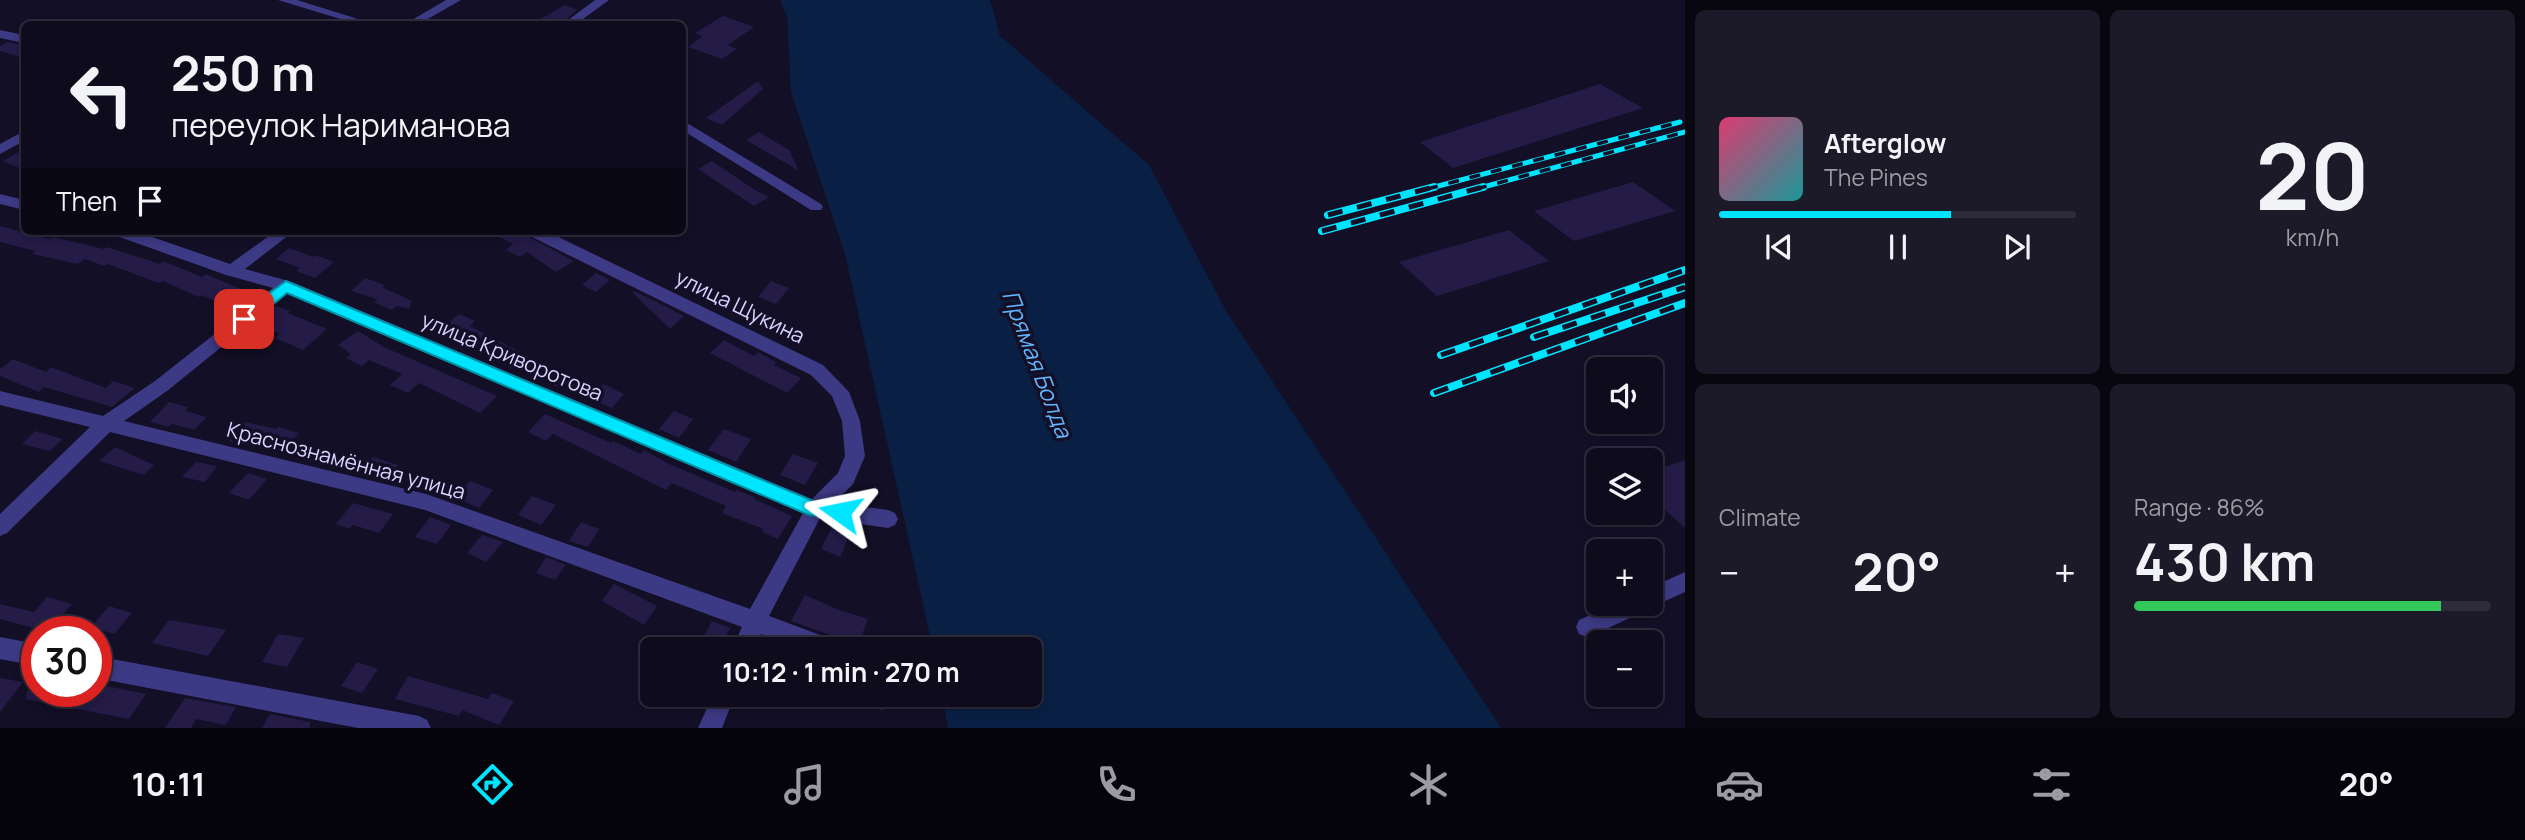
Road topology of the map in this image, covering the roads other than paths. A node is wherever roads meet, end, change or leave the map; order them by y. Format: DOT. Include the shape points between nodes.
graph roads {
  1 [pos="285,0"];
  2 [pos="324,0"];
  3 [pos="455,0"];
  4 [pos="603,0"];
  5 [pos="311,7"];
  6 [pos="358,21"];
  7 [pos="416,21"];
  8 [pos="573,21"];
  9 [pos="0,34"];
  10 [pos="21,38"];
  11 [pos="686,126"];
  12 [pos="21,137"];
  13 [pos="0,149"];
  14 [pos="0,199"];
  15 [pos="21,204"];
  16 [pos="816,207"];
  17 [pos="130,235"];
  18 [pos="281,235"];
  19 [pos="541,235"];
  20 [pos="232,271"];
  21 [pos="286,286"];
  22 [pos="0,398"];
  23 [pos="107,423"];
  24 [pos="815,509"];
  25 [pos="888,519"];
  26 [pos="0,527"];
  27 [pos="1685,582"];
  28 [pos="1663,592"];
  29 [pos="1611,616"];
  30 [pos="755,622"];
  31 [pos="1587,627"];
  32 [pos="748,637"];
  33 [pos="797,637"];
  34 [pos="0,648"];
  35 [pos="21,652"];
  36 [pos="112,670"];
  37 [pos="719,707"];
  38 [pos="419,728"];
  39 [pos="710,728"];
  1 -- 5 [label="street"];
  2 -- 5 [label="street"];
  3 -- 7 [label="street"];
  4 -- 8 [label="street"];
  5 -- 6 [label="street"];
  9 -- 10 [label="street"];
  11 -- 16 [label="street"];
  12 -- 13 [label="street"];
  14 -- 15 [label="street"];
  17 -- 20 [label="street, улица Криворотова"];
  18 -- 20 [label="street"];
  19 -- 24 [label="street, улица Щукина" via="817,370 840,392 851,421 855,456 846,478"];
  20 -- 21 [label="street, улица Криворотова"];
  21 -- 23 [label="street"];
  21 -- 24 [label="street, улица Криворотова"];
  22 -- 23 [label="street, Краснознамённая улица"];
  23 -- 26 [label="street"];
  23 -- 30 [label="street, Краснознамённая улица" via="426,502"];
  24 -- 25 [label="street, улица Криворотова"];
  24 -- 30 [label="street"];
  27 -- 28 [label="street"];
  29 -- 31 [label="street"];
  30 -- 32 [label="street"];
  30 -- 33 [label="street, Краснознамённая улица"];
  34 -- 35 [label="street"];
  36 -- 38 [label="street"];
  37 -- 39 [label="street"];
}
